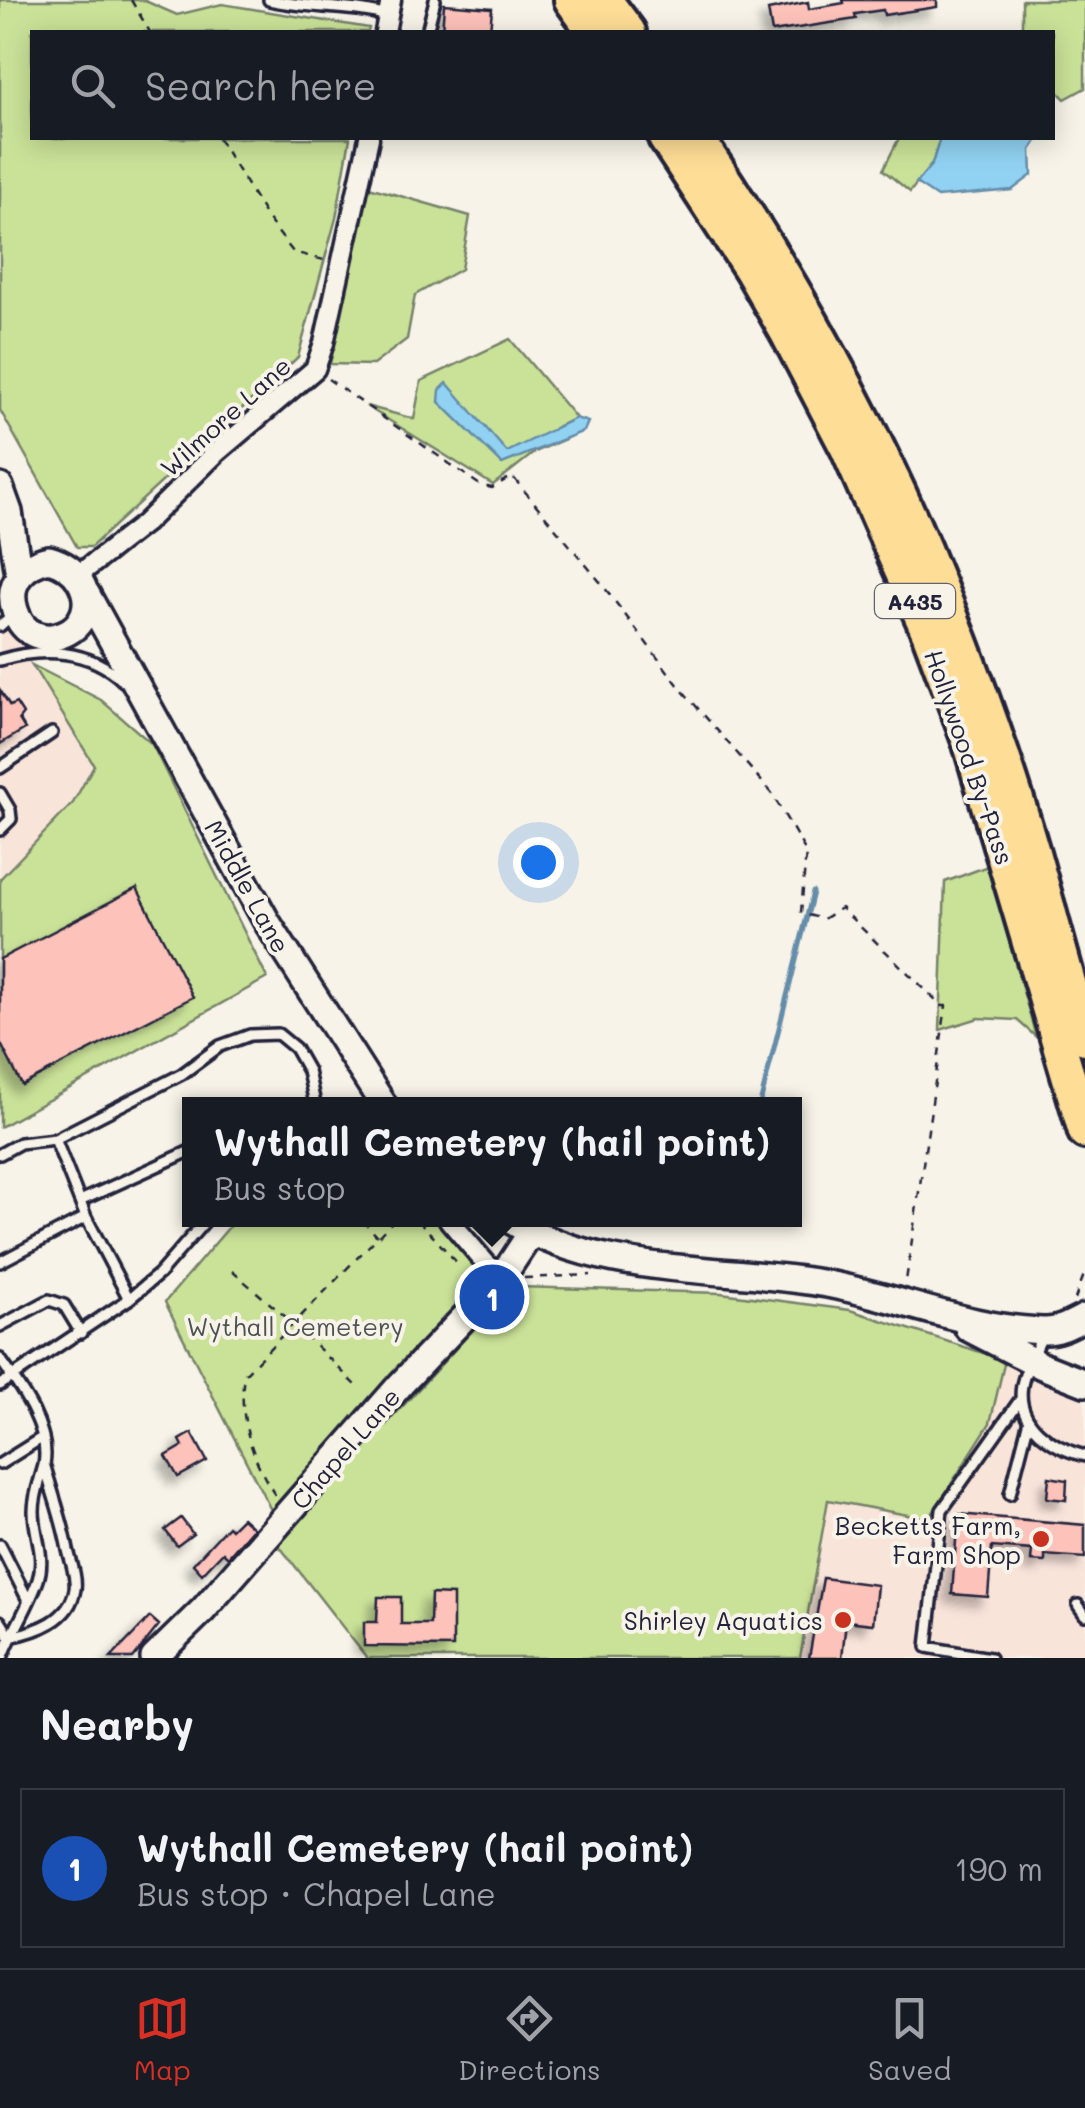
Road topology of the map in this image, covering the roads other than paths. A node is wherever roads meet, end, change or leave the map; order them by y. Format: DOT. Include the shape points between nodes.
graph roads {
  1 [pos="269,0"];
  2 [pos="435,0"];
  3 [pos="571,0"];
  4 [pos="605,0"];
  5 [pos="388,16"];
  6 [pos="428,30"];
  7 [pos="593,30"];
  8 [pos="628,30"];
  9 [pos="369,140"];
  10 [pos="666,140"];
  11 [pos="698,140"];
  12 [pos="0,487"];
  13 [pos="9,512"];
  14 [pos="49,559"];
  15 [pos="19,575"];
  16 [pos="82,584"];
  17 [pos="8,620"];
  18 [pos="59,637"];
  19 [pos="0,660"];
  20 [pos="122,662"];
  21 [pos="146,704"];
  22 [pos="52,733"];
  23 [pos="0,768"];
  24 [pos="0,793"];
  25 [pos="0,830"];
  26 [pos="1085,1038"];
  27 [pos="314,1097"];
  28 [pos="378,1097"];
  29 [pos="1085,1132"];
  30 [pos="55,1139"];
  31 [pos="0,1154"];
  32 [pos="182,1155"];
  33 [pos="80,1202"];
  34 [pos="86,1217"];
  35 [pos="200,1227"];
  36 [pos="454,1227"];
  37 [pos="520,1227"];
  38 [pos="522,1227"];
  39 [pos="0,1262"];
  40 [pos="500,1280"];
  41 [pos="129,1298"];
  42 [pos="908,1304"];
  43 [pos="1085,1316"];
  44 [pos="0,1326"];
  45 [pos="1044,1331"];
  46 [pos="81,1333"];
  47 [pos="0,1359"];
  48 [pos="1033,1360"];
  49 [pos="13,1377"];
  50 [pos="1085,1383"];
  51 [pos="0,1385"];
  52 [pos="1020,1400"];
  53 [pos="1029,1420"];
  54 [pos="42,1437"];
  55 [pos="1085,1456"];
  56 [pos="0,1464"];
  57 [pos="44,1464"];
  58 [pos="1010,1494"];
  59 [pos="0,1545"];
  60 [pos="28,1600"];
  61 [pos="1078,1604"];
  62 [pos="1085,1615"];
  63 [pos="0,1622"];
  64 [pos="10,1637"];
  65 [pos="2,1658"];
  66 [pos="154,1658"];
  67 [pos="990,1658"];
  1 -- 5 [label="lane"];
  2 -- 6 [label="lane"];
  3 -- 7 [label="highway"];
  4 -- 8 [label="highway"];
  9 -- 16 [label="street, Wilmore Lane" via="315,369 216,453"];
  10 -- 29 [label="highway, Hollywood By-Pass / A435" via="786,333 847,448 928,632 970,744"];
  11 -- 26 [label="highway, Hollywood By-Pass / A435" via="813,328 924,549 1026,829"];
  12 -- 13 [label="street"];
  13 -- 14 [label="street"];
  13 -- 15 [label="street"];
  14 -- 15 [label="street" via="30,563"];
  14 -- 16 [label="street" via="62,562"];
  15 -- 17 [label="street"];
  16 -- 18 [label="street" via="84,615"];
  16 -- 20 [label="street, Middle Lane"];
  17 -- 18 [label="street" via="41,638"];
  18 -- 20 [label="street" via="90,642"];
  19 -- 21 [label="lane" via="52,651 79,656 113,672"];
  20 -- 21 [label="street, Middle Lane"];
  21 -- 28 [label="street, Middle Lane" via="273,933"];
  22 -- 23 [label="lane"];
  24 -- 25 [label="lane" via="11,819"];
  27 -- 30 [label="lane" via="295,1048 278,1034 250,1034"];
  30 -- 31 [label="lane" via="20,1142"];
  30 -- 33 [label="lane"];
  32 -- 33 [label="lane"];
  33 -- 34 [label="lane"];
  34 -- 39 [label="lane"];
  34 -- 41 [label="lane"];
  35 -- 41 [label="lane"];
  36 -- 40 [label="street"];
  37 -- 40 [label="street, Chapel Lane"];
  38 -- 42 [label="street" via="566,1246 650,1265 830,1284"];
  40 -- 66 [label="street, Chapel Lane"];
  41 -- 46 [label="lane"];
  42 -- 45 [label="street"];
  42 -- 48 [label="street"];
  43 -- 45 [label="street"];
  44 -- 46 [label="lane" via="49,1300 64,1305"];
  45 -- 48 [label="lane"];
  46 -- 49 [label="lane"];
  47 -- 49 [label="lane"];
  48 -- 50 [label="street"];
  48 -- 52 [label="lane"];
  49 -- 51 [label="lane"];
  49 -- 54 [label="lane"];
  52 -- 53 [label="lane"];
  52 -- 67 [label="lane" via="942,1510 927,1646"];
  53 -- 55 [label="lane" via="1049,1442"];
  53 -- 58 [label="lane"];
  54 -- 56 [label="lane"];
  54 -- 57 [label="lane"];
  57 -- 60 [label="lane" via="34,1515 38,1579"];
  57 -- 64 [label="lane" via="76,1587 53,1622"];
  59 -- 60 [label="lane"];
  60 -- 64 [label="lane"];
  61 -- 62 [label="lane"];
  63 -- 64 [label="lane"];
  64 -- 65 [label="lane"];
}
